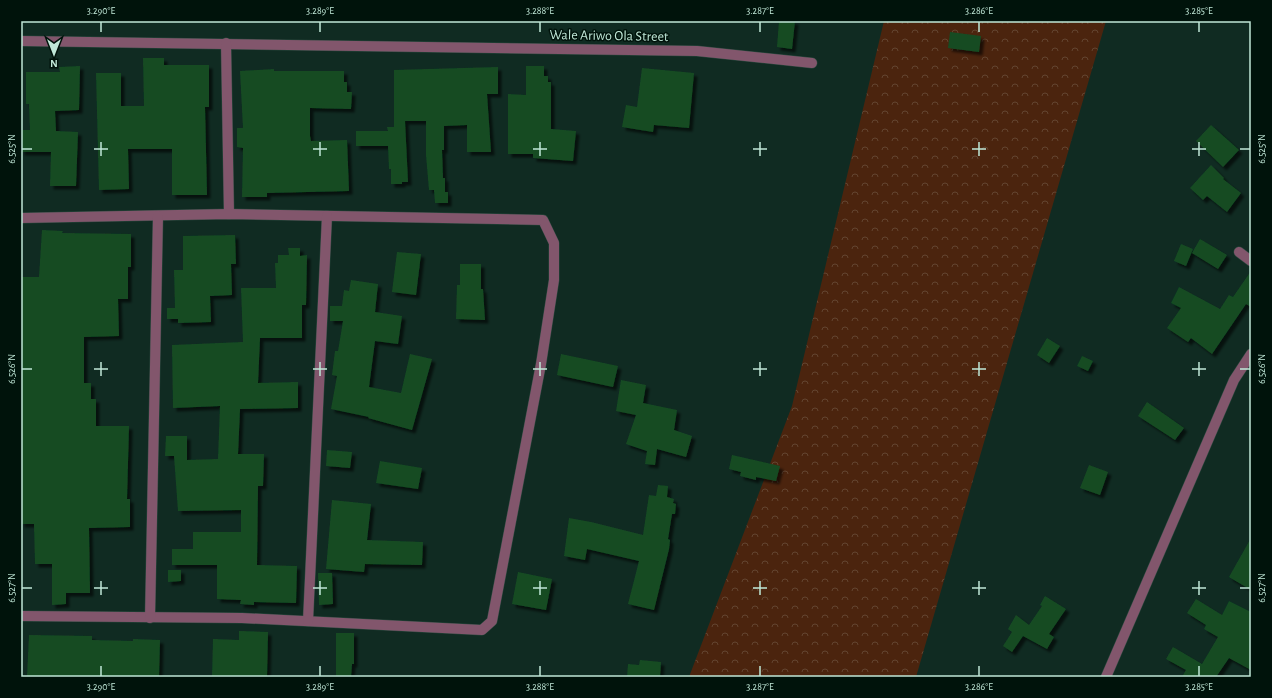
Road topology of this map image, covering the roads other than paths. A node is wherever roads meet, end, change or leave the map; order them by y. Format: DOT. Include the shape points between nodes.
graph roads {
  1 [pos="21,41"];
  2 [pos="226,43"];
  3 [pos="812,64"];
  4 [pos="230,214"];
  5 [pos="158,216"];
  6 [pos="327,216"];
  7 [pos="21,218"];
  8 [pos="1239,252"];
  9 [pos="1251,261"];
  10 [pos="1251,354"];
  11 [pos="21,616"];
  12 [pos="150,618"];
  13 [pos="308,621"];
  14 [pos="1106,677"];
  1 -- 2 [label="street, Wale Ariwo Ola Street"];
  2 -- 3 [label="street, Wale Ariwo Ola Street" via="697,51"];
  2 -- 4 [label="street"];
  4 -- 5 [label="street"];
  4 -- 6 [label="street"];
  5 -- 7 [label="street"];
  5 -- 12 [label="street"];
  6 -- 13 [label="street"];
  6 -- 13 [label="street" via="543,220 554,243 554,280 541,364 492,621 482,630"];
  8 -- 9 [label="street"];
  10 -- 14 [label="street" via="1234,380"];
  11 -- 12 [label="street"];
  12 -- 13 [label="street"];
}
